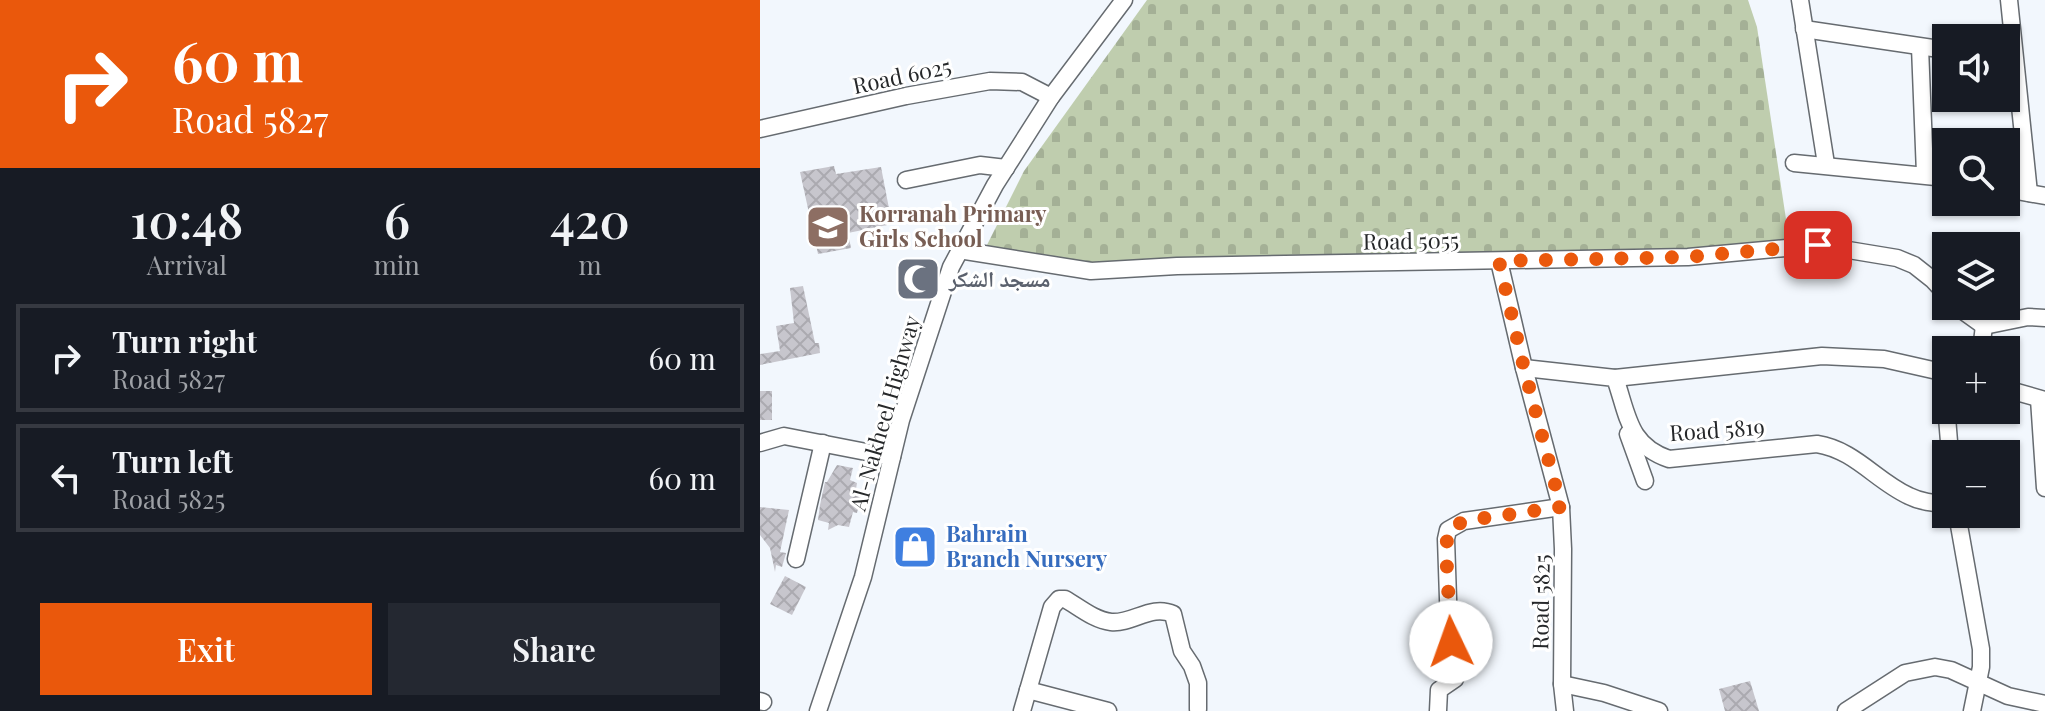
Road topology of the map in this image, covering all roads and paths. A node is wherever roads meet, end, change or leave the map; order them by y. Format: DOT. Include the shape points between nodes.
graph roads {
  1 [pos="1124,0"];
  2 [pos="1800,0"];
  3 [pos="2009,0"];
  4 [pos="2010,24"];
  5 [pos="1804,29"];
  6 [pos="1920,47"];
  7 [pos="1932,48"];
  8 [pos="1051,97"];
  9 [pos="2020,105"];
  10 [pos="760,129"];
  11 [pos="1794,163"];
  12 [pos="1826,164"];
  13 [pos="1006,168"];
  14 [pos="1925,174"];
  15 [pos="1932,175"];
  16 [pos="906,180"];
  17 [pos="2037,194"];
  18 [pos="959,250"];
  19 [pos="1499,261"];
  20 [pos="1932,279"];
  21 [pos="2045,318"];
  22 [pos="1976,320"];
  23 [pos="1984,326"];
  24 [pos="1983,336"];
  25 [pos="1524,368"];
  26 [pos="1932,370"];
  27 [pos="1611,377"];
  28 [pos="2020,393"];
  29 [pos="2042,399"];
  30 [pos="760,443"];
  31 [pos="823,443"];
  32 [pos="892,457"];
  33 [pos="1645,481"];
  34 [pos="2045,488"];
  35 [pos="1932,502"];
  36 [pos="1561,507"];
  37 [pos="1960,528"];
  38 [pos="796,559"];
  39 [pos="1978,682"];
  40 [pos="1562,684"];
  41 [pos="1028,690"];
  42 [pos="823,691"];
  43 [pos="2045,704"];
  44 [pos="1198,709"];
  45 [pos="805,711"];
  46 [pos="818,711"];
  47 [pos="1022,711"];
  48 [pos="1108,711"];
  49 [pos="1438,711"];
  50 [pos="1565,711"];
  51 [pos="1659,711"];
  52 [pos="1846,711"];
  53 [pos="1972,711"];
  1 -- 8 [label="street, Al-Nakheel Highway"];
  2 -- 5 [label="street"];
  3 -- 4 [label="street"];
  5 -- 6 [label="street"];
  5 -- 12 [label="street"];
  6 -- 7 [label="street"];
  6 -- 14 [label="street"];
  8 -- 10 [label="street, Road 6025" via="1022,82 990,81"];
  8 -- 13 [label="street, Al-Nakheel Highway"];
  9 -- 17 [label="street"];
  11 -- 12 [label="street"];
  12 -- 14 [label="street"];
  13 -- 16 [label="street" via="980,165"];
  13 -- 18 [label="street, Al-Nakheel Highway"];
  14 -- 15 [label="street"];
  18 -- 19 [label="street, Road 5055" via="1091,271"];
  18 -- 32 [label="street, Al-Nakheel Highway"];
  19 -- 20 [label="street, Road 5055" via="1688,257 1818,245 1897,258"];
  19 -- 25 [label="street, Road 5825"];
  21 -- 23 [label="street"];
  22 -- 23 [label="street"];
  23 -- 24 [label="street"];
  25 -- 27 [label="street"];
  25 -- 36 [label="street, Road 5825"];
  26 -- 27 [label="street" via="1884,359 1822,356"];
  27 -- 33 [label="street"];
  27 -- 35 [label="street, Road 5819" via="1638,442 1652,453 1669,459 1830,446 1905,495"];
  28 -- 29 [label="street"];
  29 -- 34 [label="street"];
  30 -- 31 [label="street" via="784,436"];
  31 -- 32 [label="street"];
  31 -- 38 [label="street"];
  32 -- 42 [label="street, Al-Nakheel Highway" via="863,577"];
  36 -- 40 [label="street, Road 5825"];
  36 -- 49 [label="street" via="1464,521 1448,530 1449,628 1457,673 1439,690"];
  37 -- 39 [label="street" via="1980,631"];
  39 -- 43 [label="street"];
  39 -- 52 [label="street" via="1951,670 1920,668"];
  39 -- 53 [label="street"];
  40 -- 50 [label="street, Road 5825"];
  40 -- 51 [label="street"];
  41 -- 44 [label="street" via="1052,607 1059,599 1113,622 1165,610 1173,614 1182,651 1195,674"];
  41 -- 47 [label="street"];
  41 -- 48 [label="street"];
  42 -- 45 [label="street, Al-Nakheel Highway"];
  42 -- 46 [label="street, Al-Nakheel Highway"];
}
